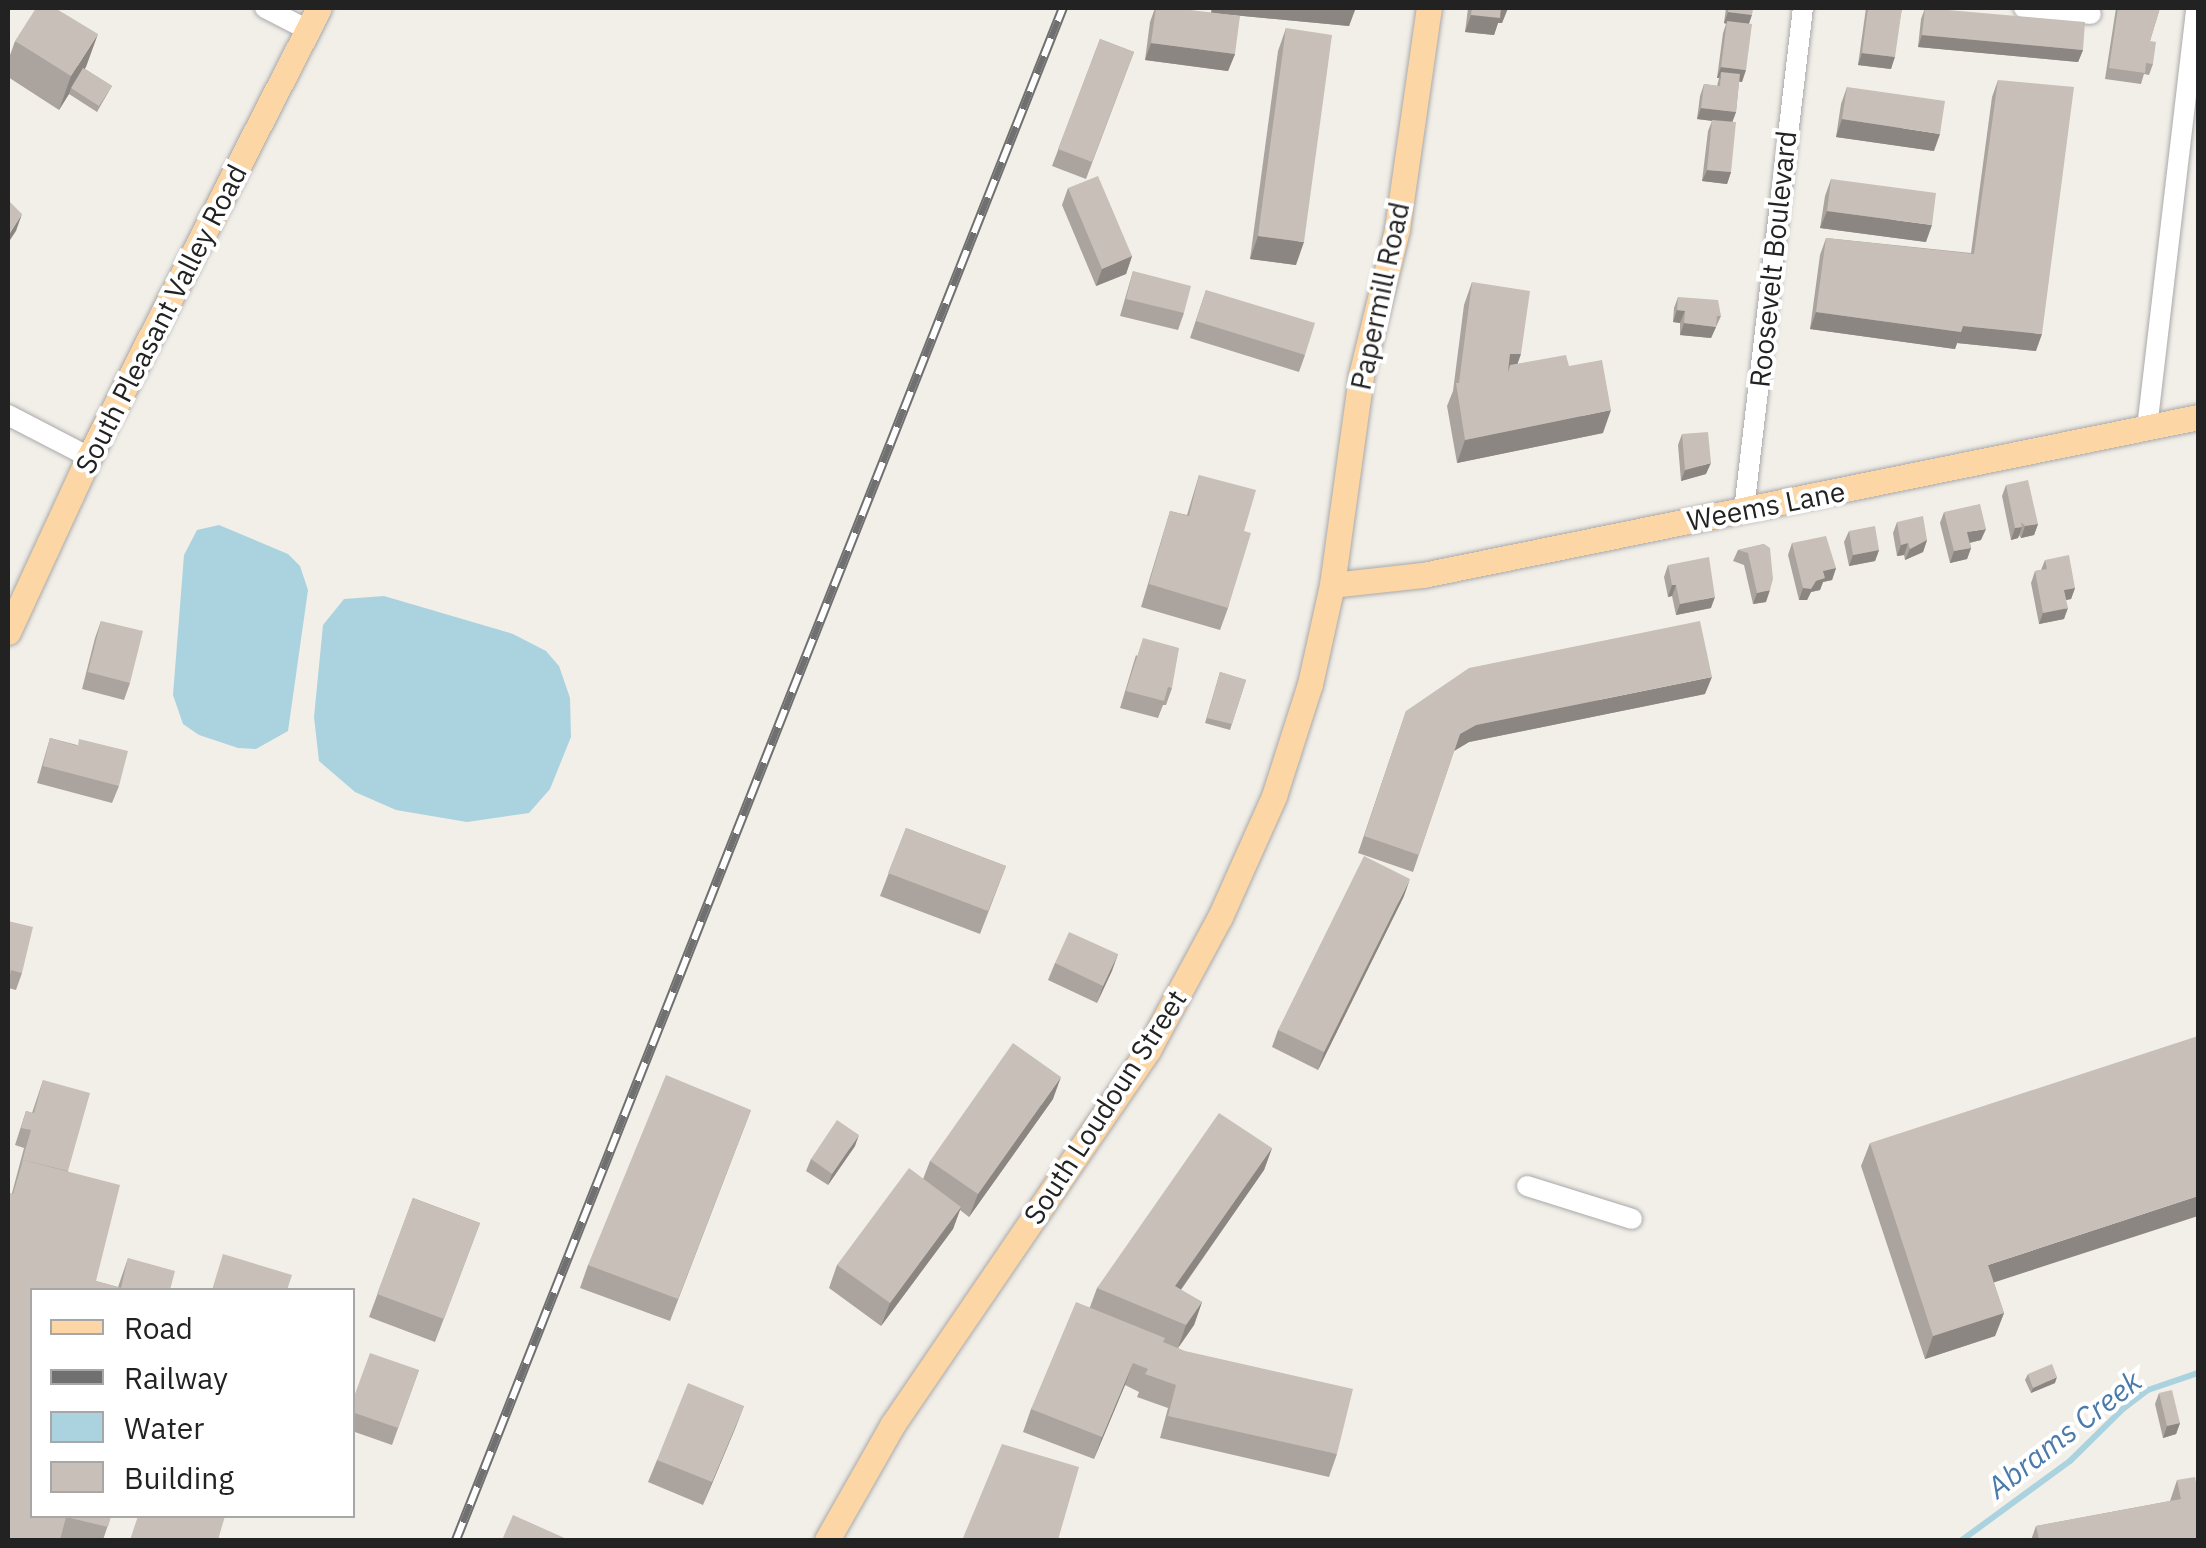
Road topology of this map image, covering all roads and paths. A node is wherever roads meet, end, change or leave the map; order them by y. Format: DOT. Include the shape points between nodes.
graph roads {
  1 [pos="264,8"];
  2 [pos="1429,8"];
  3 [pos="1803,8"];
  4 [pos="2024,8"];
  5 [pos="2196,8"];
  6 [pos="2091,14"];
  7 [pos="313,19"];
  8 [pos="8,414"];
  9 [pos="2198,417"];
  10 [pos="2148,428"];
  11 [pos="88,457"];
  12 [pos="1744,510"];
  13 [pos="1332,584"];
  14 [pos="8,632"];
  15 [pos="1527,1186"];
  16 [pos="1632,1219"];
  17 [pos="827,1540"];
  1 -- 7 [label="street"];
  2 -- 13 [label="main road, Papermill Road" via="1397,230 1361,375"];
  3 -- 12 [label="street, Roosevelt Boulevard"];
  4 -- 6 [label="street"];
  5 -- 10 [label="street"];
  7 -- 11 [label="main road, South Pleasant Valley Road"];
  8 -- 11 [label="street"];
  9 -- 10 [label="main road, Weems Lane"];
  10 -- 12 [label="main road, Weems Lane"];
  11 -- 14 [label="main road, South Pleasant Valley Road"];
  12 -- 13 [label="main road, Weems Lane" via="1424,575"];
  13 -- 17 [label="main road, South Loudoun Street" via="1310,684 1274,796 1220,917 1148,1050 893,1424"];
  15 -- 16 [label="street"];
}
